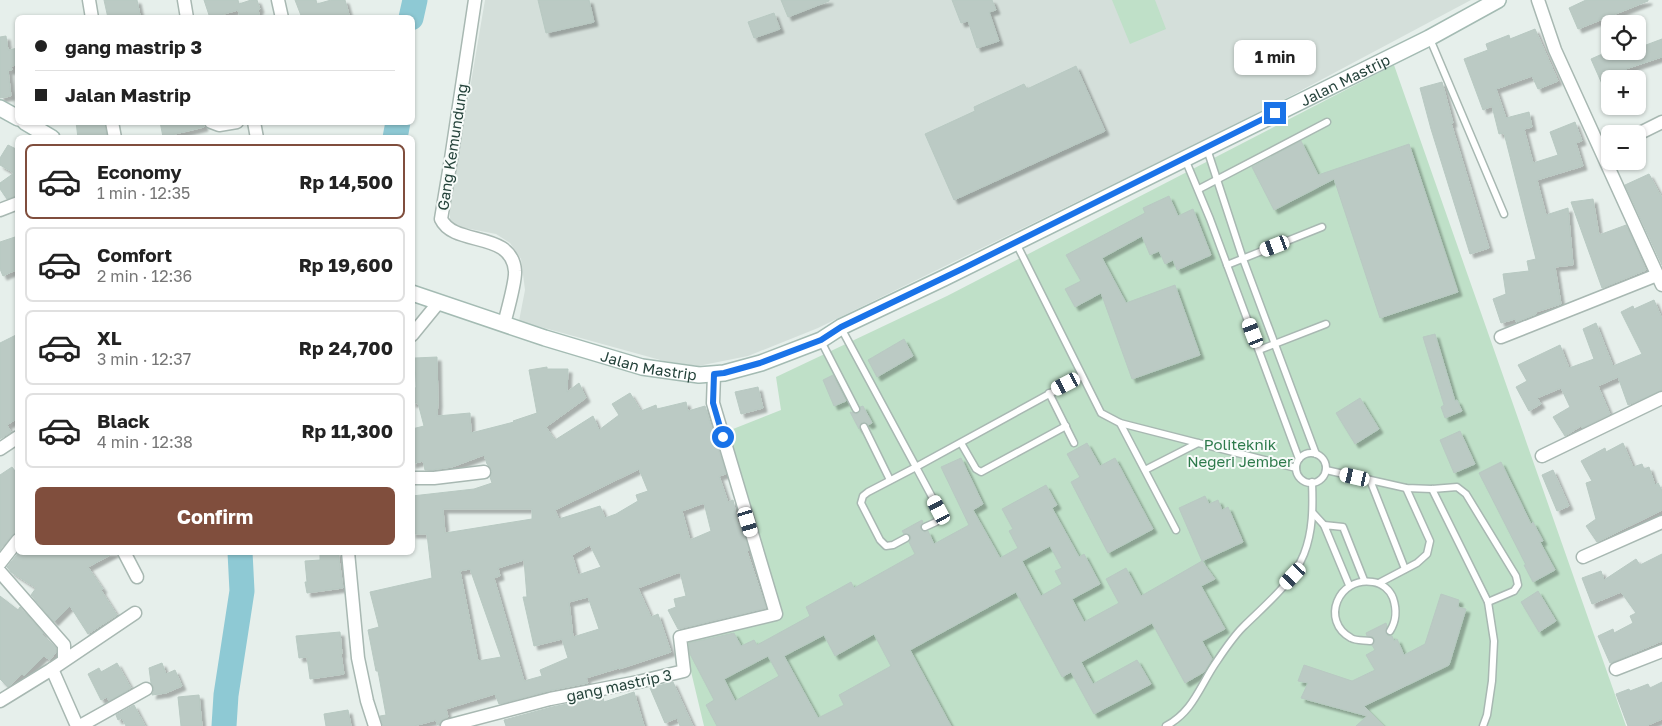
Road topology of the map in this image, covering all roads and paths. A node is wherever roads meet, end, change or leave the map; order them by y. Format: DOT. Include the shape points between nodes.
graph roads {
  1 [pos="89,0"];
  2 [pos="184,0"];
  3 [pos="278,0"];
  4 [pos="475,0"];
  5 [pos="1498,0"];
  6 [pos="1538,0"];
  7 [pos="92,15"];
  8 [pos="187,15"];
  9 [pos="281,15"];
  10 [pos="1429,38"];
  11 [pos="0,108"];
  12 [pos="15,116"];
  13 [pos="1327,122"];
  14 [pos="1662,122"];
  15 [pos="30,125"];
  16 [pos="1646,130"];
  17 [pos="47,135"];
  18 [pos="1601,141"];
  19 [pos="1206,148"];
  20 [pos="1185,158"];
  21 [pos="1614,170"];
  22 [pos="1218,180"];
  23 [pos="1199,189"];
  24 [pos="15,204"];
  25 [pos="0,210"];
  26 [pos="1504,214"];
  27 [pos="1322,227"];
  28 [pos="1015,242"];
  29 [pos="1243,259"];
  30 [pos="1227,265"];
  31 [pos="1660,280"];
  32 [pos="415,294"];
  33 [pos="439,302"];
  34 [pos="504,324"];
  35 [pos="1326,324"];
  36 [pos="841,327"];
  37 [pos="415,331"];
  38 [pos="1501,337"];
  39 [pos="821,340"];
  40 [pos="1276,344"];
  41 [pos="1259,350"];
  42 [pos="714,374"];
  43 [pos="1082,376"];
  44 [pos="1049,393"];
  45 [pos="1662,398"];
  46 [pos="856,409"];
  47 [pos="1120,423"];
  48 [pos="1066,426"];
  49 [pos="864,427"];
  50 [pos="15,439"];
  51 [pos="1198,442"];
  52 [pos="961,443"];
  53 [pos="1074,443"];
  54 [pos="0,449"];
  55 [pos="1316,454"];
  56 [pos="1542,456"];
  57 [pos="1299,459"];
  58 [pos="916,467"];
  59 [pos="1296,468"];
  60 [pos="1145,470"];
  61 [pos="1326,470"];
  62 [pos="484,472"];
  63 [pos="415,478"];
  64 [pos="890,480"];
  65 [pos="1370,480"];
  66 [pos="1312,482"];
  67 [pos="1406,488"];
  68 [pos="1432,489"];
  69 [pos="1313,512"];
  70 [pos="1662,522"];
  71 [pos="1324,525"];
  72 [pos="925,527"];
  73 [pos="1176,530"];
  74 [pos="906,538"];
  75 [pos="15,544"];
  76 [pos="126,555"];
  77 [pos="348,555"];
  78 [pos="1583,557"];
  79 [pos="0,563"];
  80 [pos="1405,569"];
  81 [pos="0,572"];
  82 [pos="137,576"];
  83 [pos="1364,580"];
  84 [pos="1379,583"];
  85 [pos="1349,585"];
  86 [pos="1488,602"];
  87 [pos="135,613"];
  88 [pos="1390,630"];
  89 [pos="1370,641"];
  90 [pos="1662,651"];
  91 [pos="64,659"];
  92 [pos="52,669"];
  93 [pos="1616,669"];
  94 [pos="146,689"];
  95 [pos="0,701"];
  96 [pos="79,726"];
  97 [pos="375,726"];
  98 [pos="446,726"];
  99 [pos="1166,726"];
  100 [pos="1483,726"];
  1 -- 7 [label="street"];
  2 -- 8 [label="street"];
  3 -- 9 [label="street"];
  4 -- 34 [label="street, Gang Kemundung" via="441,219 449,230 500,245 512,259 515,271"];
  5 -- 10 [label="main road, Jalan Mastrip"];
  6 -- 18 [label="street" via="1555,50"];
  10 -- 19 [label="main road, Jalan Mastrip"];
  10 -- 26 [label="lane"];
  11 -- 12 [label="main road"];
  13 -- 22 [label="lane"];
  14 -- 16 [label="street"];
  15 -- 17 [label="main road"];
  19 -- 20 [label="main road, Jalan Mastrip"];
  19 -- 22 [label="lane"];
  20 -- 23 [label="lane"];
  20 -- 28 [label="main road, Jalan Mastrip"];
  21 -- 31 [label="street"];
  22 -- 23 [label="lane"];
  22 -- 29 [label="lane"];
  23 -- 30 [label="lane"];
  24 -- 25 [label="street"];
  27 -- 29 [label="lane"];
  28 -- 36 [label="main road, Jalan Mastrip"];
  28 -- 43 [label="lane"];
  29 -- 30 [label="lane"];
  29 -- 40 [label="lane"];
  30 -- 41 [label="lane"];
  31 -- 38 [label="street"];
  32 -- 33 [label="main road, Jalan Mastrip"];
  33 -- 34 [label="main road, Jalan Mastrip"];
  33 -- 37 [label="street"];
  34 -- 42 [label="main road, Jalan Mastrip" via="642,367"];
  35 -- 40 [label="lane"];
  36 -- 39 [label="main road, Jalan Mastrip"];
  36 -- 58 [label="lane"];
  39 -- 42 [label="main road, Jalan Mastrip" via="760,363"];
  39 -- 46 [label="lane"];
  40 -- 41 [label="lane"];
  40 -- 55 [label="lane"];
  41 -- 57 [label="lane"];
  42 -- 98 [label="street, gang mastrip 3" via="713,403 776,614 680,638 684,670"];
  43 -- 44 [label="lane"];
  43 -- 47 [label="lane" via="1101,413"];
  44 -- 48 [label="lane"];
  44 -- 52 [label="lane"];
  45 -- 56 [label="street"];
  47 -- 51 [label="lane"];
  47 -- 60 [label="lane"];
  48 -- 52 [label="lane" via="981,472"];
  48 -- 53 [label="lane"];
  49 -- 64 [label="lane"];
  50 -- 54 [label="street"];
  51 -- 59 [label="lane"];
  51 -- 60 [label="lane"];
  52 -- 58 [label="lane"];
  55 -- 57 [label="lane" via="1307,454"];
  55 -- 61 [label="lane" via="1324,460"];
  57 -- 59 [label="lane"];
  58 -- 64 [label="lane"];
  58 -- 72 [label="lane" via="939,510 940,517 936,522"];
  59 -- 66 [label="lane" via="1302,480"];
  60 -- 73 [label="lane"];
  61 -- 65 [label="lane"];
  61 -- 66 [label="lane" via="1321,478"];
  62 -- 63 [label="street"];
  64 -- 74 [label="lane" via="868,492 861,503 886,546"];
  65 -- 67 [label="lane"];
  65 -- 80 [label="lane"];
  66 -- 69 [label="lane"];
  67 -- 68 [label="lane"];
  67 -- 80 [label="lane" via="1430,541 1427,554"];
  68 -- 86 [label="lane"];
  68 -- 86 [label="lane" via="1457,487 1466,494 1516,576 1518,585 1514,591"];
  69 -- 71 [label="lane"];
  69 -- 99 [label="lane" via="1304,555 1293,576 1241,629 1216,662 1198,695 1178,720"];
  70 -- 78 [label="street"];
  71 -- 83 [label="lane" via="1342,527"];
  71 -- 85 [label="lane"];
  75 -- 79 [label="street"];
  76 -- 82 [label="street"];
  77 -- 97 [label="street" via="358,658"];
  80 -- 84 [label="lane"];
  81 -- 91 [label="street" via="64,645"];
  83 -- 84 [label="lane"];
  83 -- 85 [label="lane"];
  84 -- 88 [label="lane" via="1391,593 1397,608"];
  85 -- 89 [label="lane" via="1338,597 1335,613 1340,629 1352,639"];
  86 -- 100 [label="lane" via="1494,641 1492,681"];
  87 -- 91 [label="street"];
  90 -- 93 [label="street"];
  91 -- 92 [label="street"];
  92 -- 95 [label="street"];
  92 -- 96 [label="street"];
  94 -- 96 [label="street"];
}
